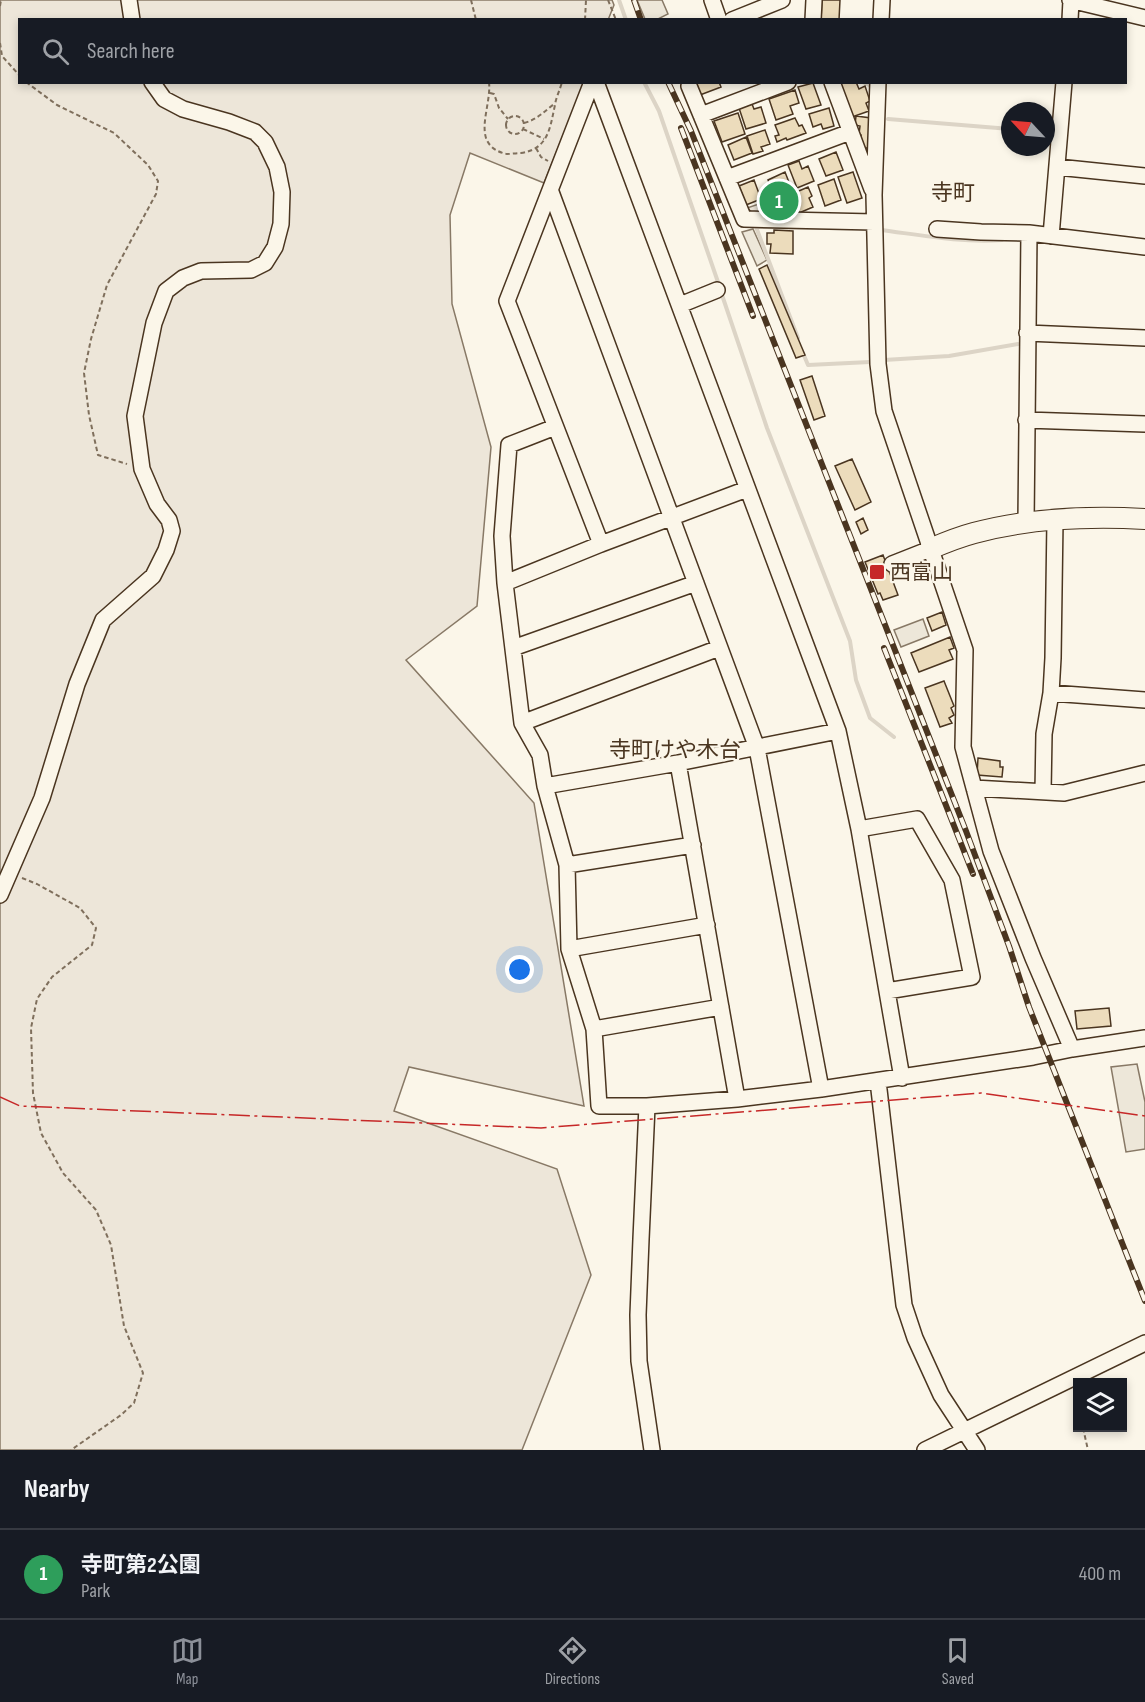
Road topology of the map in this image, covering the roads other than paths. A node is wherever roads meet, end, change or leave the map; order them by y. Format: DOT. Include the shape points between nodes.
graph roads {
  1 [pos="129,0"];
  2 [pos="711,0"];
  3 [pos="782,0"];
  4 [pos="814,0"];
  5 [pos="882,0"];
  6 [pos="1071,0"];
  7 [pos="132,18"];
  8 [pos="718,18"];
  9 [pos="737,18"];
  10 [pos="813,18"];
  11 [pos="881,18"];
  12 [pos="1070,18"];
  13 [pos="1145,18"];
  14 [pos="153,84"];
  15 [pos="593,84"];
  16 [pos="595,84"];
  17 [pos="783,84"];
  18 [pos="833,84"];
  19 [pos="879,84"];
  20 [pos="1064,84"];
  21 [pos="689,86"];
  22 [pos="701,115"];
  23 [pos="850,132"];
  24 [pos="1057,166"];
  25 [pos="1145,177"];
  26 [pos="727,178"];
  27 [pos="551,192"];
  28 [pos="874,195"];
  29 [pos="874,222"];
  30 [pos="937,229"];
  31 [pos="1029,233"];
  32 [pos="1050,236"];
  33 [pos="1145,248"];
  34 [pos="717,290"];
  35 [pos="680,305"];
  36 [pos="1027,333"];
  37 [pos="1145,338"];
  38 [pos="1026,420"];
  39 [pos="1145,424"];
  40 [pos="555,427"];
  41 [pos="747,489"];
  42 [pos="672,518"];
  43 [pos="1145,519"];
  44 [pos="1055,520"];
  45 [pos="1026,522"];
  46 [pos="601,544"];
  47 [pos="930,549"];
  48 [pos="892,564"];
  49 [pos="505,583"];
  50 [pos="696,583"];
  51 [pos="513,648"];
  52 [pos="719,648"];
  53 [pos="1051,693"];
  54 [pos="1145,700"];
  55 [pos="522,723"];
  56 [pos="838,731"];
  57 [pos="758,748"];
  58 [pos="678,763"];
  59 [pos="1145,773"];
  60 [pos="545,786"];
  61 [pos="974,788"];
  62 [pos="1043,792"];
  63 [pos="859,829"];
  64 [pos="693,845"];
  65 [pos="567,865"];
  66 [pos="0,895"];
  67 [pos="707,925"];
  68 [pos="569,949"];
  69 [pos="887,991"];
  70 [pos="721,1007"];
  71 [pos="594,1029"];
  72 [pos="1145,1038"];
  73 [pos="1072,1049"];
  74 [pos="902,1078"];
  75 [pos="878,1081"];
  76 [pos="821,1089"];
  77 [pos="737,1099"];
  78 [pos="647,1106"];
  79 [pos="1145,1343"];
  80 [pos="964,1430"];
  81 [pos="652,1450"];
  82 [pos="925,1450"];
  83 [pos="977,1450"];
  1 -- 7 [label="street"];
  2 -- 8 [label="street"];
  3 -- 9 [label="street"];
  4 -- 10 [label="street"];
  5 -- 11 [label="street"];
  6 -- 12 [label="street"];
  6 -- 13 [label="street"];
  14 -- 66 [label="street" via="164,99 183,109 255,132 265,142 277,167 282,192 281,224 265,264 251,270 201,271 166,291 154,323 135,416 142,469 157,504 169,520 171,531 166,550 153,576 103,620 77,684 42,798"];
  15 -- 27 [label="street"];
  16 -- 35 [label="street"];
  17 -- 22 [label="street"];
  18 -- 23 [label="street"];
  19 -- 28 [label="street"];
  20 -- 24 [label="street"];
  21 -- 22 [label="street"];
  22 -- 26 [label="street"];
  23 -- 26 [label="street"];
  23 -- 28 [label="street"];
  24 -- 25 [label="street"];
  24 -- 32 [label="street"];
  26 -- 29 [label="street" via="744,219"];
  27 -- 40 [label="street" via="507,301"];
  27 -- 42 [label="street"];
  28 -- 29 [label="street"];
  29 -- 47 [label="street" via="878,364 884,411"];
  30 -- 31 [label="street"];
  31 -- 32 [label="street"];
  31 -- 36 [label="street"];
  32 -- 33 [label="street"];
  34 -- 35 [label="street"];
  35 -- 41 [label="street"];
  36 -- 37 [label="street"];
  36 -- 38 [label="street"];
  38 -- 39 [label="street"];
  38 -- 45 [label="street"];
  40 -- 46 [label="street"];
  40 -- 49 [label="street" via="509,445 502,536"];
  41 -- 42 [label="street"];
  41 -- 56 [label="street"];
  42 -- 46 [label="street"];
  42 -- 50 [label="street"];
  43 -- 44 [label="main road"];
  44 -- 45 [label="main road"];
  44 -- 53 [label="street"];
  45 -- 47 [label="main road" via="973,533"];
  46 -- 49 [label="street"];
  47 -- 48 [label="street"];
  47 -- 61 [label="street" via="965,650 963,747"];
  49 -- 51 [label="street"];
  50 -- 51 [label="street"];
  50 -- 52 [label="street"];
  51 -- 55 [label="street"];
  52 -- 55 [label="street"];
  52 -- 57 [label="street"];
  53 -- 54 [label="street"];
  53 -- 62 [label="street" via="1044,734"];
  55 -- 60 [label="street" via="540,755"];
  56 -- 57 [label="street"];
  56 -- 63 [label="street"];
  57 -- 58 [label="street"];
  57 -- 76 [label="street"];
  58 -- 60 [label="street"];
  58 -- 64 [label="street"];
  59 -- 62 [label="street" via="1064,793"];
  60 -- 65 [label="street"];
  61 -- 62 [label="street"];
  61 -- 73 [label="street" via="991,851"];
  63 -- 69 [label="street"];
  63 -- 69 [label="street" via="917,819 952,880 972,977"];
  64 -- 65 [label="street"];
  64 -- 67 [label="street"];
  65 -- 68 [label="street"];
  67 -- 68 [label="street"];
  67 -- 70 [label="street"];
  68 -- 71 [label="street"];
  69 -- 74 [label="street"];
  70 -- 71 [label="street"];
  70 -- 77 [label="street"];
  71 -- 78 [label="street" via="599,1106"];
  72 -- 73 [label="street"];
  73 -- 74 [label="street"];
  74 -- 75 [label="street"];
  75 -- 76 [label="street"];
  75 -- 80 [label="street" via="904,1305 941,1395"];
  76 -- 77 [label="street"];
  77 -- 78 [label="street"];
  78 -- 81 [label="street" via="639,1361"];
  79 -- 80 [label="street"];
  80 -- 82 [label="street"];
  80 -- 83 [label="street"];
}
